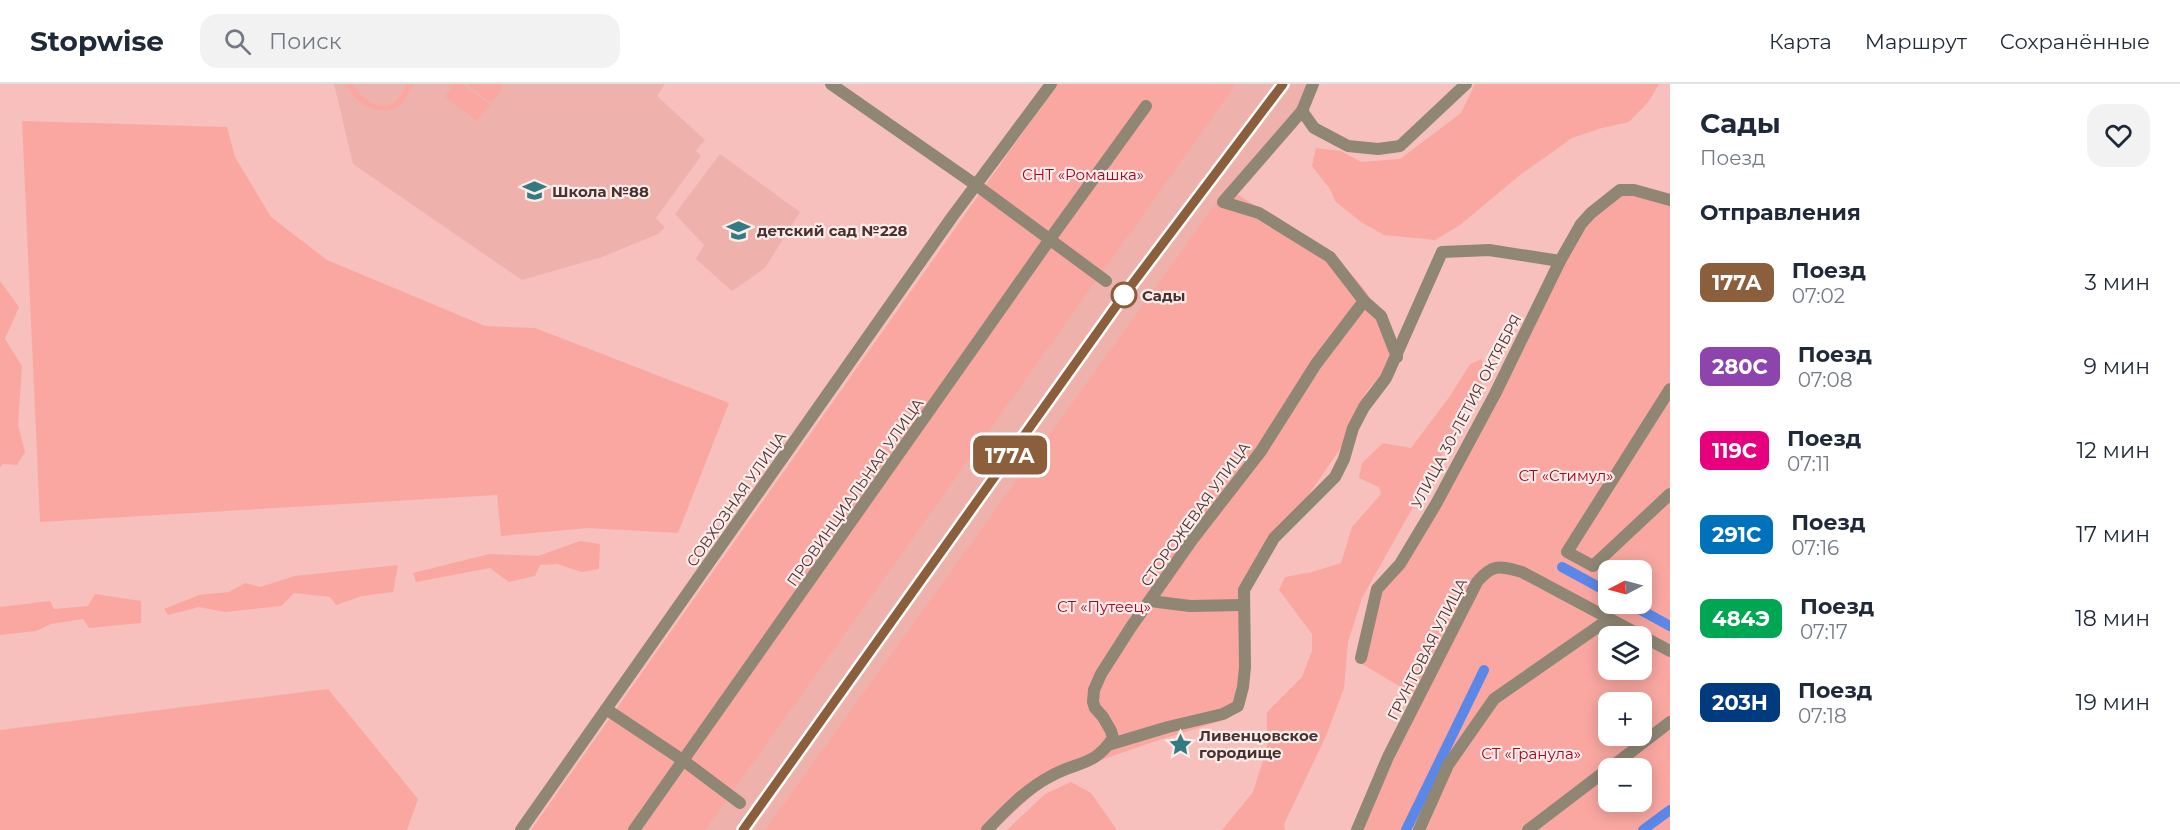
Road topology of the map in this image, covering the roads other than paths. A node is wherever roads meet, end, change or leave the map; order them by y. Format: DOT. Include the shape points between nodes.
graph roads {
  1 [pos="831,84"];
  2 [pos="1051,84"];
  3 [pos="1313,84"];
  4 [pos="1466,84"];
  5 [pos="1146,106"];
  6 [pos="1302,111"];
  7 [pos="976,185"];
  8 [pos="1670,200"];
  9 [pos="1050,239"];
  10 [pos="1560,261"];
  11 [pos="1106,281"];
  12 [pos="1364,301"];
  13 [pos="1397,357"];
  14 [pos="1670,389"];
  15 [pos="1670,494"];
  16 [pos="1150,601"];
  17 [pos="1243,605"];
  18 [pos="1609,619"];
  19 [pos="1670,651"];
  20 [pos="1361,658"];
  21 [pos="606,710"];
  22 [pos="1670,722"];
  23 [pos="1108,745"];
  24 [pos="1623,758"];
  25 [pos="684,761"];
  26 [pos="1598,777"];
  27 [pos="740,803"];
  28 [pos="521,830"];
  29 [pos="634,830"];
  30 [pos="987,830"];
  31 [pos="1357,830"];
  32 [pos="1419,830"];
  33 [pos="1528,830"];
  1 -- 7 [label="street"];
  2 -- 7 [label="street, СОВХОЗНАЯ УЛИЦА"];
  3 -- 6 [label="street"];
  4 -- 6 [label="street" via="1400,146 1348,146 1314,128"];
  5 -- 9 [label="street, ПРОВИНЦИАЛЬНАЯ УЛИЦА"];
  6 -- 12 [label="street" via="1223,202 1259,213 1330,257"];
  7 -- 9 [label="street"];
  7 -- 21 [label="street, СОВХОЗНАЯ УЛИЦА"];
  8 -- 10 [label="street, УЛИЦА 30-ЛЕТИЯ ОКТЯБРЯ" via="1620,190 1586,218"];
  9 -- 11 [label="street"];
  9 -- 25 [label="street, ПРОВИНЦИАЛЬНАЯ УЛИЦА"];
  10 -- 13 [label="street" via="1489,250 1442,252"];
  10 -- 20 [label="street, УЛИЦА 30-ЛЕТИЯ ОКТЯБРЯ" via="1436,504 1400,564 1377,589"];
  12 -- 13 [label="street" via="1381,316"];
  12 -- 16 [label="street, СТОРОЖЕВАЯ УЛИЦА" via="1316,364 1261,451"];
  13 -- 17 [label="street" via="1353,428 1335,477 1274,538 1244,590"];
  14 -- 15 [label="street" via="1567,552 1593,566"];
  16 -- 17 [label="street" via="1190,606"];
  16 -- 23 [label="street, СТОРОЖЕВАЯ УЛИЦА" via="1101,674 1092,696 1095,708 1111,731 1113,738"];
  17 -- 23 [label="street" via="1245,667 1238,706 1223,714"];
  18 -- 19 [label="street, ГРУНТОВАЯ УЛИЦА"];
  18 -- 31 [label="street, ГРУНТОВАЯ УЛИЦА" via="1522,572 1499,566 1487,571 1477,582 1388,758"];
  18 -- 32 [label="street" via="1494,699 1448,765"];
  21 -- 25 [label="street"];
  21 -- 28 [label="street, СОВХОЗНАЯ УЛИЦА"];
  22 -- 24 [label="street"];
  23 -- 30 [label="street" via="1099,755 1052,775 1028,791"];
  25 -- 27 [label="street"];
  25 -- 29 [label="street, ПРОВИНЦИАЛЬНАЯ УЛИЦА"];
  26 -- 33 [label="street"];
}
